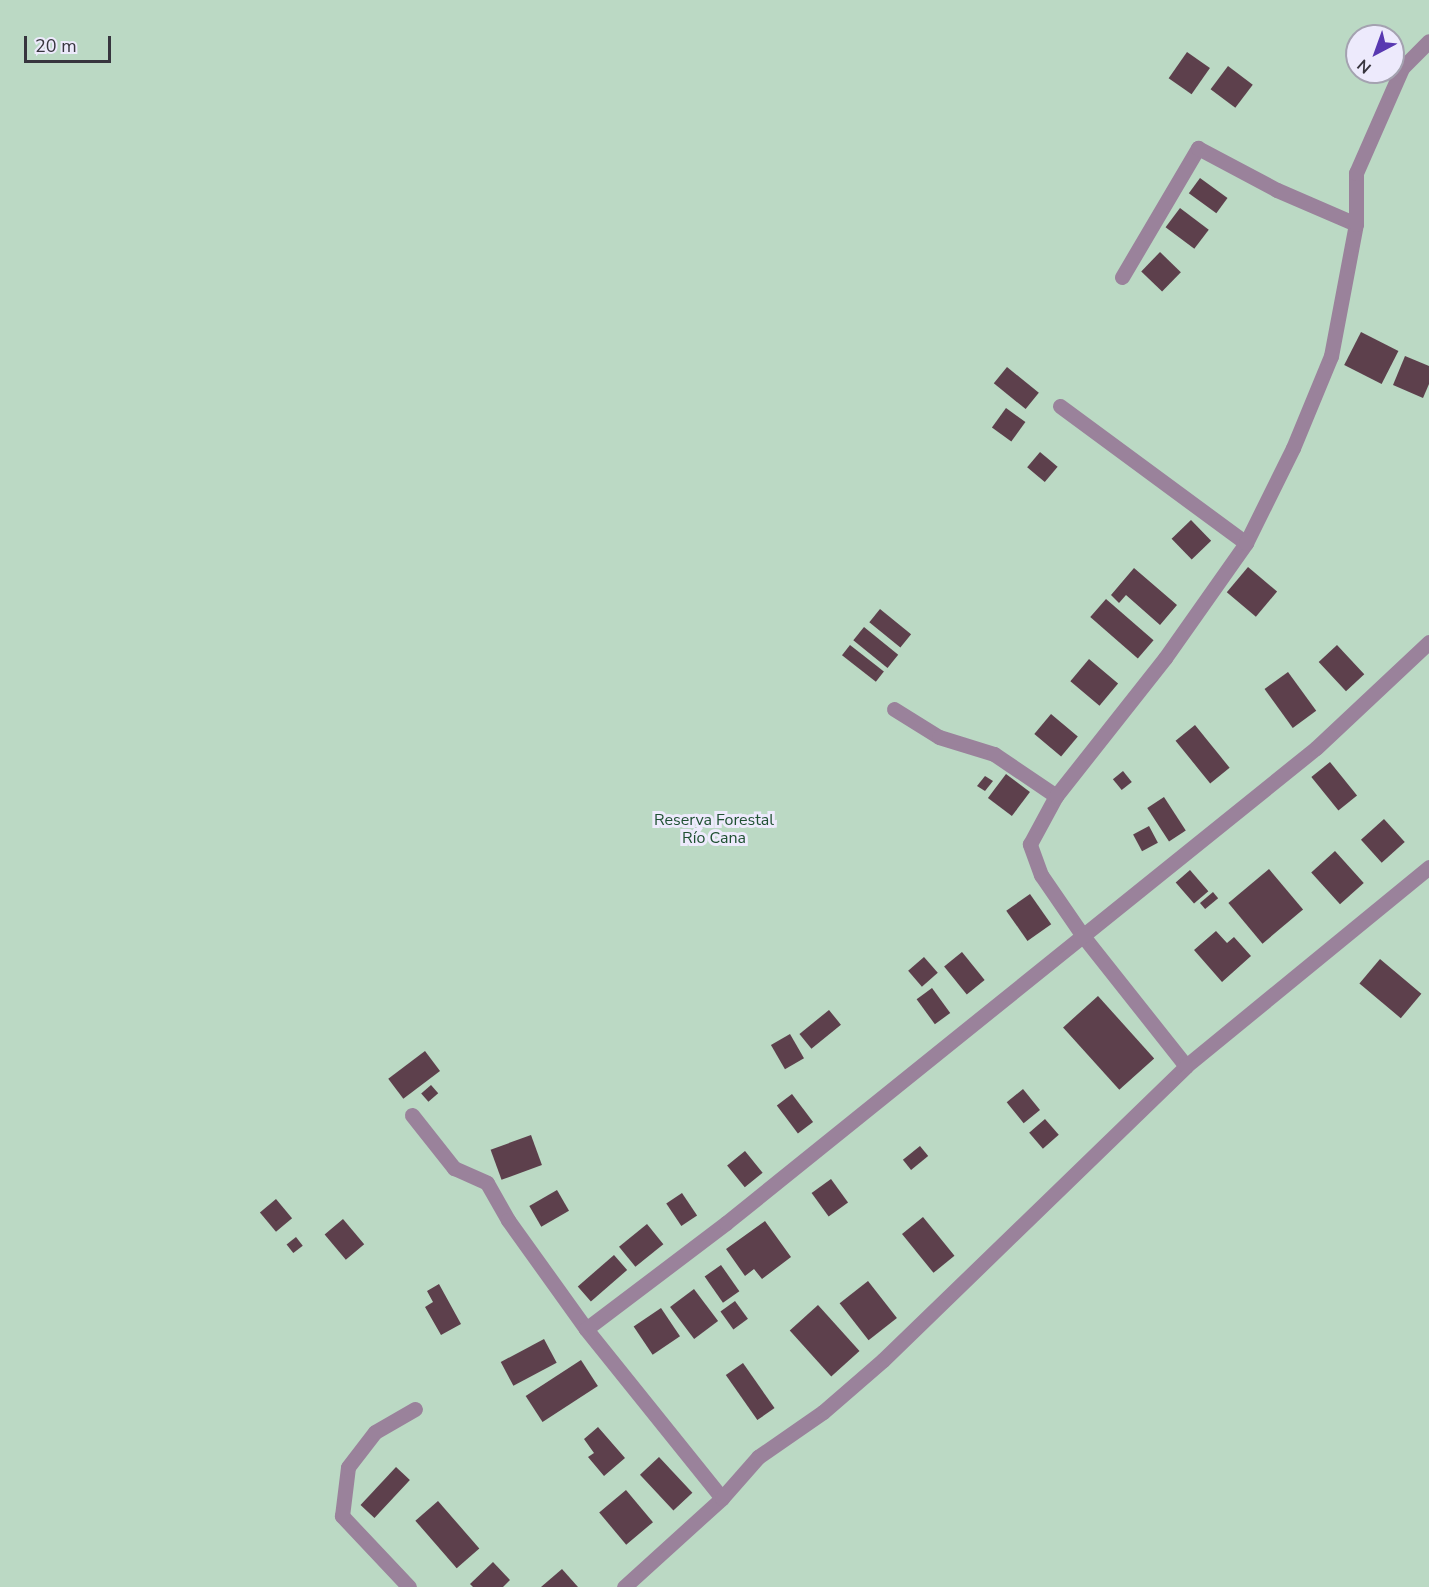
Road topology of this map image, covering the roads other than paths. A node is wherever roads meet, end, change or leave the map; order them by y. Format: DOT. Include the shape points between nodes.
graph roads {
  1 [pos="1429,40"];
  2 [pos="1356,224"];
  3 [pos="1122,277"];
  4 [pos="1060,406"];
  5 [pos="1246,543"];
  6 [pos="1429,642"];
  7 [pos="894,709"];
  8 [pos="1056,796"];
  9 [pos="1429,867"];
  10 [pos="1083,936"];
  11 [pos="1186,1066"];
  12 [pos="412,1115"];
  13 [pos="586,1329"];
  14 [pos="415,1409"];
  15 [pos="722,1498"];
  16 [pos="409,1587"];
  17 [pos="624,1587"];
  1 -- 2 [label="street" via="1402,68 1356,173"];
  2 -- 3 [label="street" via="1277,190 1198,148"];
  2 -- 5 [label="street" via="1331,356 1293,448"];
  4 -- 5 [label="street"];
  5 -- 8 [label="street" via="1165,658"];
  6 -- 10 [label="street" via="1316,748"];
  7 -- 8 [label="street" via="939,737 994,754"];
  8 -- 10 [label="street" via="1030,844 1041,875"];
  9 -- 11 [label="street"];
  10 -- 11 [label="street"];
  10 -- 13 [label="street" via="726,1223"];
  11 -- 15 [label="street" via="883,1360 823,1412 758,1457"];
  12 -- 13 [label="street" via="454,1168 487,1183 502,1212"];
  13 -- 15 [label="street"];
  14 -- 16 [label="street" via="375,1432 348,1467 342,1516"];
  15 -- 17 [label="street"];
}
